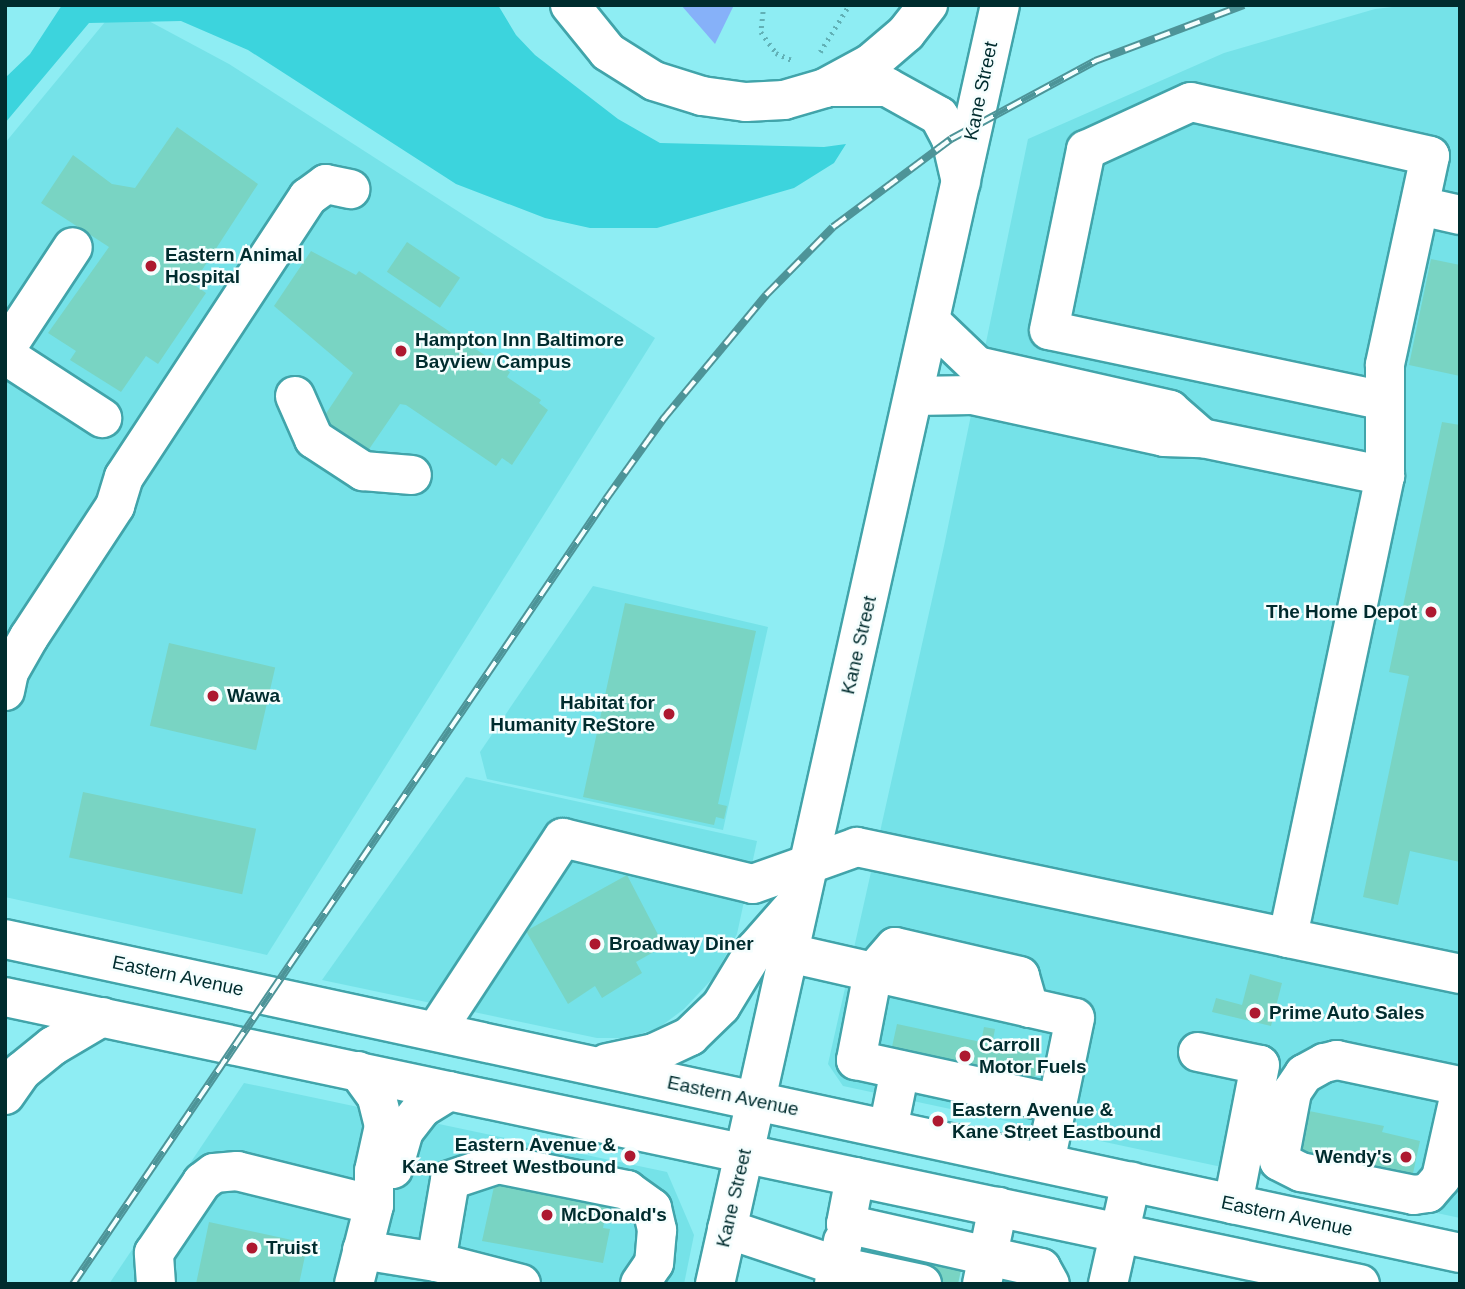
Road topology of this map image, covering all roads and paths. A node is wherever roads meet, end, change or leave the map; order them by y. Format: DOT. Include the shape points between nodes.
graph roads {
  1 [pos="570,5"];
  2 [pos="764,5"];
  3 [pos="849,5"];
  4 [pos="928,5"];
  5 [pos="1000,5"];
  6 [pos="811,70"];
  7 [pos="961,182"];
  8 [pos="350,188"];
  9 [pos="1419,206"];
  10 [pos="1460,215"];
  11 [pos="73,247"];
  12 [pos="931,321"];
  13 [pos="5,352"];
  14 [pos="295,396"];
  15 [pos="914,396"];
  16 [pos="1385,401"];
  17 [pos="102,418"];
  18 [pos="1202,438"];
  19 [pos="412,475"];
  20 [pos="1385,476"];
  21 [pos="5,691"];
  22 [pos="805,882"];
  23 [pos="1289,938"];
  24 [pos="5,939"];
  25 [pos="789,953"];
  26 [pos="873,972"];
  27 [pos="1460,974"];
  28 [pos="5,997"];
  29 [pos="102,1017"];
  30 [pos="436,1031"];
  31 [pos="1198,1052"];
  32 [pos="594,1066"];
  33 [pos="900,1070"];
  34 [pos="358,1071"];
  35 [pos="1460,1086"];
  36 [pos="449,1091"];
  37 [pos="1460,1093"];
  38 [pos="5,1095"];
  39 [pos="756,1100"];
  40 [pos="1057,1104"];
  41 [pos="888,1129"];
  42 [pos="744,1153"];
  43 [pos="1045,1163"];
  44 [pos="855,1177"];
  45 [pos="1131,1182"];
  46 [pos="1233,1204"];
  47 [pos="374,1205"];
  48 [pos="998,1207"];
  49 [pos="846,1224"];
  50 [pos="727,1229"];
  51 [pos="1119,1233"];
  52 [pos="1460,1253"];
  53 [pos="436,1262"];
  54 [pos="358,1267"];
  55 [pos="985,1269"];
  56 [pos="836,1275"];
  57 [pos="156,1284"];
  58 [pos="521,1284"];
  59 [pos="640,1284"];
  60 [pos="715,1284"];
  61 [pos="922,1284"];
  62 [pos="1050,1284"];
  63 [pos="1108,1284"];
  64 [pos="1360,1284"];
  1 -- 6 [label="main road" via="608,52 654,81 702,96 747,102 784,100"];
  2 -- 6 [label="path" via="761,32 776,53"];
  3 -- 6 [label="path"];
  4 -- 6 [label="main road" via="906,33 871,63"];
  5 -- 7 [label="main road, Kane Street"];
  6 -- 7 [label="main road" via="887,87 939,116 951,139"];
  7 -- 12 [label="main road, Kane Street"];
  8 -- 21 [label="main road" via="326,184 307,197 124,477 115,506 29,637 9,672"];
  9 -- 10 [label="main road"];
  9 -- 16 [label="main road" via="1385,365"];
  9 -- 16 [label="main road" via="1430,156 1191,102 1086,150 1049,330"];
  11 -- 13 [label="main road"];
  12 -- 15 [label="main road, Kane Street"];
  12 -- 18 [label="main road" via="977,366 1170,410"];
  13 -- 17 [label="main road"];
  14 -- 19 [label="main road" via="314,439 363,471"];
  15 -- 18 [label="main road" via="972,395 1164,437"];
  15 -- 22 [label="main road, Kane Street"];
  16 -- 20 [label="main road"];
  18 -- 20 [label="main road"];
  20 -- 23 [label="main road"];
  22 -- 23 [label="main road" via="857,846"];
  22 -- 25 [label="main road, Kane Street"];
  22 -- 30 [label="main road" via="753,884 563,838"];
  22 -- 32 [label="main road" via="721,1006 690,1035 654,1053"];
  23 -- 27 [label="main road"];
  24 -- 30 [label="main road, Eastern Avenue"];
  25 -- 26 [label="main road"];
  25 -- 39 [label="main road, Kane Street"];
  26 -- 33 [label="main road" via="856,1060"];
  26 -- 40 [label="main road" via="1075,1018"];
  28 -- 29 [label="main road"];
  29 -- 34 [label="main road"];
  29 -- 38 [label="main road" via="53,1046 22,1071"];
  30 -- 32 [label="main road, Eastern Avenue"];
  31 -- 46 [label="main road" via="1260,1065"];
  32 -- 39 [label="main road, Eastern Avenue"];
  33 -- 40 [label="main road"];
  33 -- 41 [label="main road"];
  34 -- 36 [label="main road"];
  34 -- 47 [label="main road" via="377,1097 384,1126 374,1171"];
  35 -- 37 [label="main road" via="1337,1060 1304,1074 1285,1111 1279,1161 1301,1172 1414,1195 1428,1193 1441,1178"];
  36 -- 42 [label="main road"];
  36 -- 47 [label="main road" via="422,1108 404,1131 391,1175"];
  39 -- 41 [label="main road, Eastern Avenue"];
  39 -- 42 [label="main road, Kane Street"];
  40 -- 43 [label="main road"];
  41 -- 43 [label="main road, Eastern Avenue"];
  42 -- 44 [label="main road"];
  42 -- 50 [label="main road, Kane Street"];
  43 -- 45 [label="main road, Eastern Avenue"];
  44 -- 48 [label="main road"];
  44 -- 49 [label="main road"];
  45 -- 46 [label="main road, Eastern Avenue"];
  45 -- 51 [label="main road"];
  46 -- 52 [label="main road, Eastern Avenue"];
  47 -- 54 [label="main road"];
  47 -- 57 [label="main road" via="237,1171 214,1173 202,1182 154,1253"];
  48 -- 51 [label="main road"];
  48 -- 55 [label="main road"];
  49 -- 55 [label="main road"];
  49 -- 56 [label="main road"];
  50 -- 56 [label="main road"];
  50 -- 60 [label="main road, Kane Street"];
  51 -- 63 [label="main road"];
  51 -- 64 [label="main road"];
  53 -- 54 [label="main road"];
  53 -- 58 [label="main road"];
  53 -- 59 [label="main road" via="450,1180 498,1164 627,1190 652,1208 657,1230 654,1263"];
  55 -- 62 [label="main road" via="1041,1268"];
  56 -- 61 [label="main road"];
}
